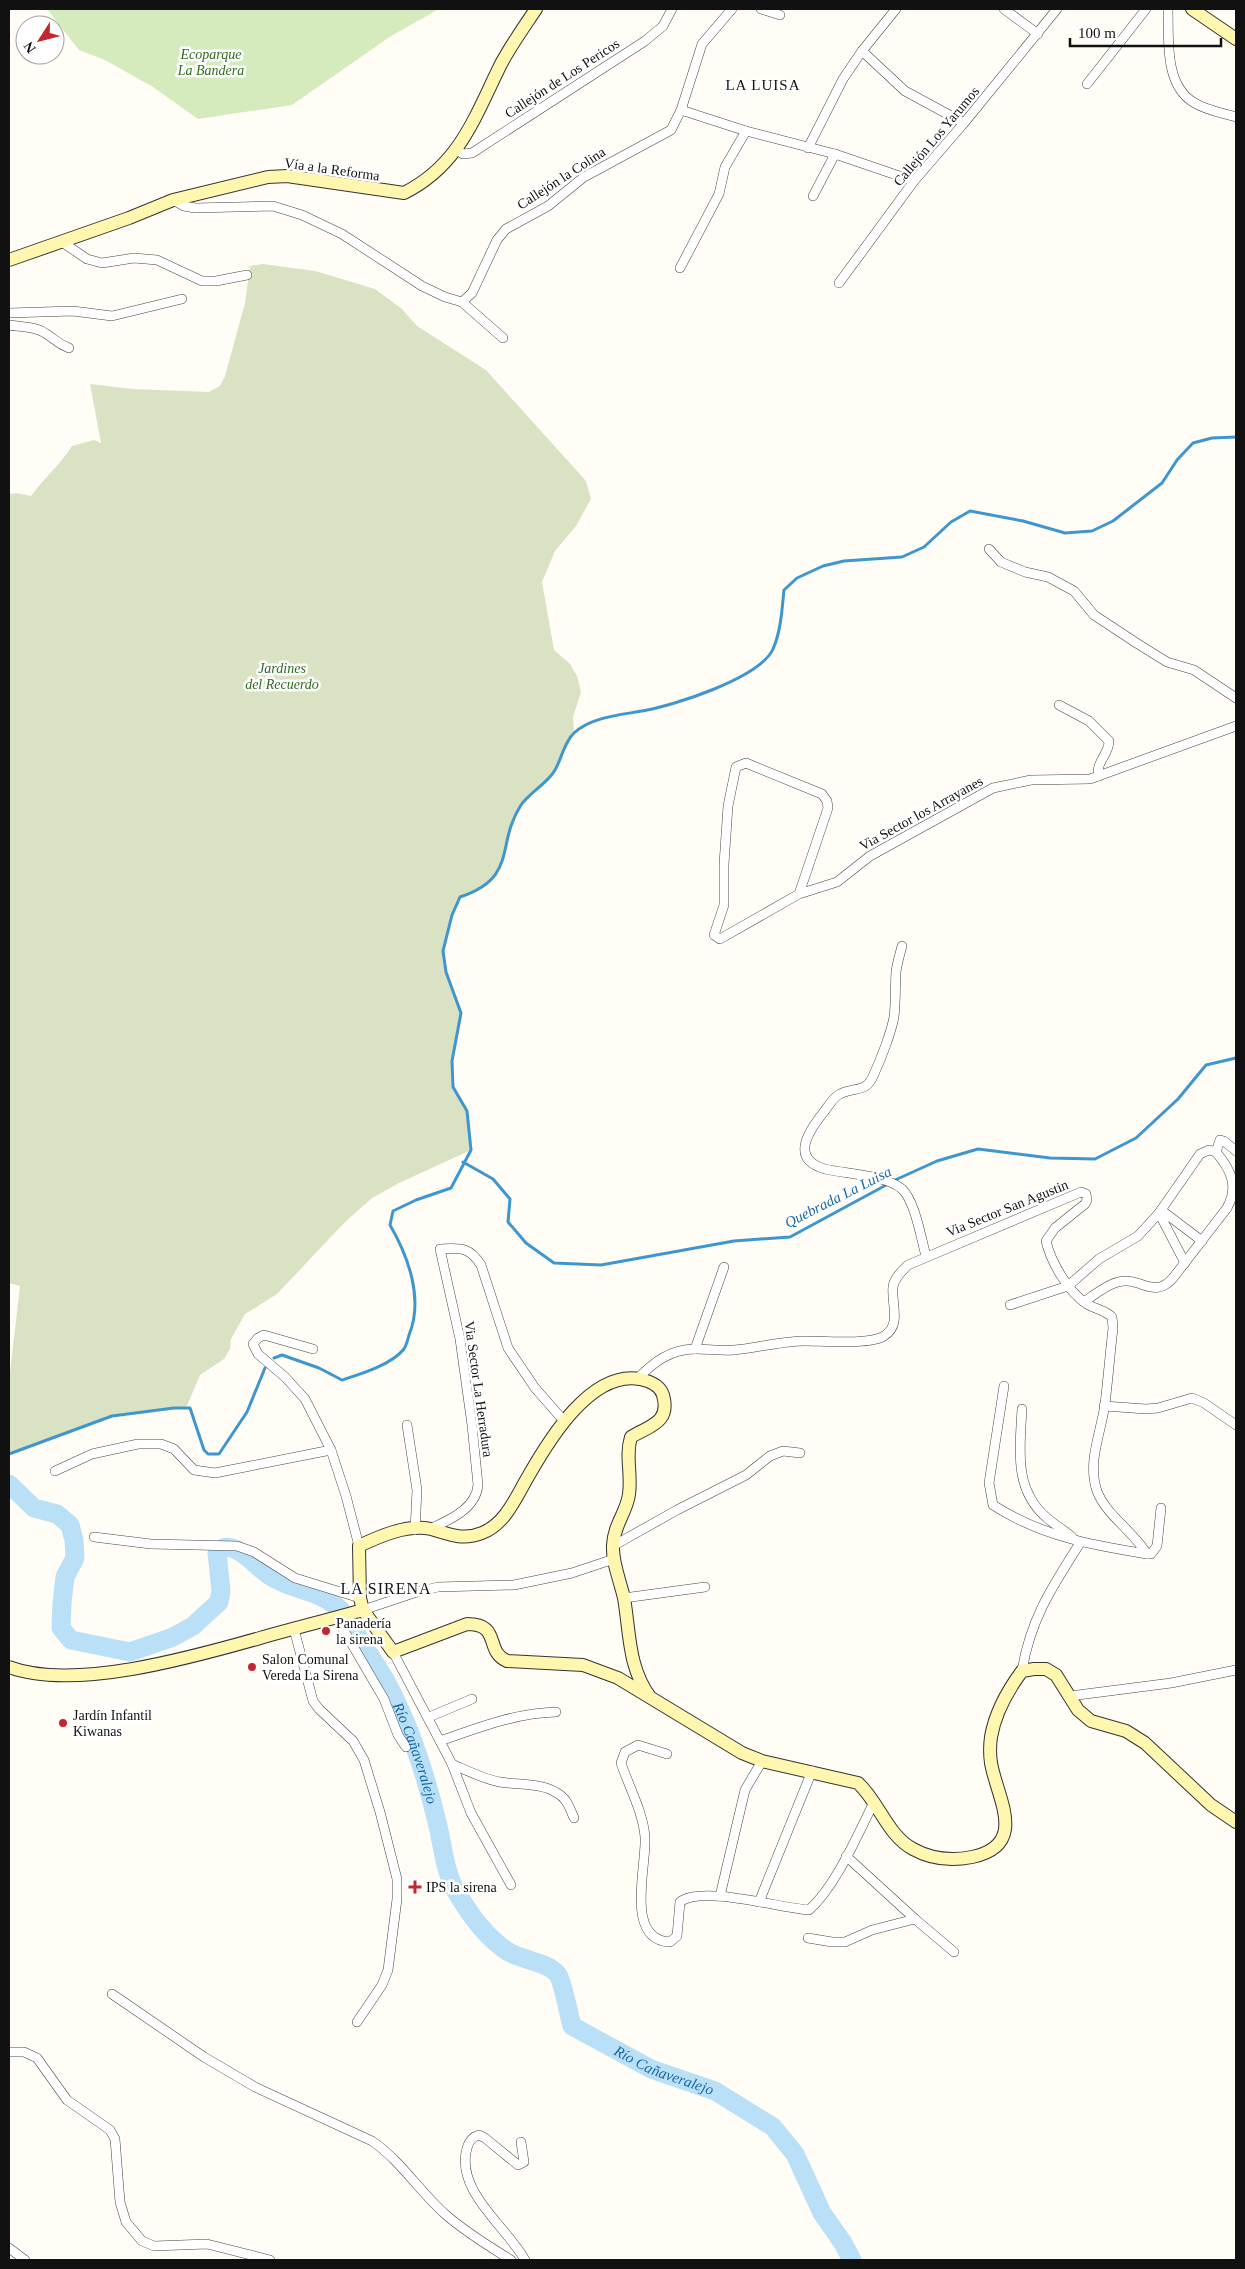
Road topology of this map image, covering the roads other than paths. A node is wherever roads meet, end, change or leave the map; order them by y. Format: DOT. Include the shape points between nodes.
graph roads {
  1 [pos="536,9"];
  2 [pos="672,9"];
  3 [pos="732,9"];
  4 [pos="761,9"];
  5 [pos="896,9"];
  6 [pos="1004,9"];
  7 [pos="1057,9"];
  8 [pos="1146,9"];
  9 [pos="1168,9"];
  10 [pos="1192,9"];
  11 [pos="780,15"];
  12 [pos="1038,34"];
  13 [pos="1236,40"];
  14 [pos="862,51"];
  15 [pos="1087,84"];
  16 [pos="681,110"];
  17 [pos="1236,117"];
  18 [pos="964,123"];
  19 [pos="746,131"];
  20 [pos="808,148"];
  21 [pos="456,150"];
  22 [pos="835,154"];
  23 [pos="914,181"];
  24 [pos="814,196"];
  25 [pos="173,200"];
  26 [pos="62,242"];
  27 [pos="9,260"];
  28 [pos="680,268"];
  29 [pos="247,275"];
  30 [pos="839,283"];
  31 [pos="182,299"];
  32 [pos="462,302"];
  33 [pos="9,313"];
  34 [pos="9,325"];
  35 [pos="503,338"];
  36 [pos="68,348"];
  37 [pos="988,549"];
  38 [pos="1236,698"];
  39 [pos="1059,705"];
  40 [pos="1236,726"];
  41 [pos="1100,776"];
  42 [pos="799,894"];
  43 [pos="902,946"];
  44 [pos="1236,1150"];
  45 [pos="1216,1152"];
  46 [pos="1160,1211"];
  47 [pos="1202,1241"];
  48 [pos="926,1256"];
  49 [pos="1185,1263"];
  50 [pos="724,1267"];
  51 [pos="1068,1286"];
  52 [pos="1084,1302"];
  53 [pos="1010,1305"];
  54 [pos="313,1349"];
  55 [pos="695,1349"];
  56 [pos="637,1379"];
  57 [pos="1004,1386"];
  58 [pos="1104,1406"];
  59 [pos="1022,1409"];
  60 [pos="564,1421"];
  61 [pos="407,1425"];
  62 [pos="1236,1425"];
  63 [pos="331,1450"];
  64 [pos="800,1453"];
  65 [pos="55,1471"];
  66 [pos="1161,1508"];
  67 [pos="430,1529"];
  68 [pos="414,1530"];
  69 [pos="94,1537"];
  70 [pos="1080,1543"];
  71 [pos="358,1546"];
  72 [pos="613,1546"];
  73 [pos="1146,1554"];
  74 [pos="614,1559"];
  75 [pos="705,1587"];
  76 [pos="624,1598"];
  77 [pos="359,1606"];
  78 [pos="333,1618"];
  79 [pos="294,1629"];
  80 [pos="393,1652"];
  81 [pos="9,1667"];
  82 [pos="1236,1670"];
  83 [pos="1022,1672"];
  84 [pos="1070,1696"];
  85 [pos="650,1697"];
  86 [pos="472,1699"];
  87 [pos="556,1712"];
  88 [pos="429,1717"];
  89 [pos="440,1741"];
  90 [pos="406,1747"];
  91 [pos="667,1754"];
  92 [pos="762,1761"];
  93 [pos="452,1764"];
  94 [pos="812,1771"];
  95 [pos="874,1802"];
  96 [pos="574,1818"];
  97 [pos="1236,1822"];
  98 [pos="846,1856"];
  99 [pos="511,1885"];
  100 [pos="720,1896"];
  101 [pos="759,1902"];
  102 [pos="915,1919"];
  103 [pos="808,1938"];
  104 [pos="954,1952"];
  105 [pos="112,1994"];
  106 [pos="357,2022"];
  107 [pos="9,2052"];
  108 [pos="521,2142"];
  109 [pos="9,2248"];
  110 [pos="26,2260"];
  111 [pos="270,2260"];
  112 [pos="511,2260"];
  113 [pos="525,2260"];
  1 -- 21 [label="street, Vía a la Reforma" via="502,63 473,125"];
  2 -- 21 [label="street, Callejón de Los Pericos" via="663,26 645,41 472,152 463,154"];
  3 -- 16 [label="street, Callejón la Colina" via="702,44"];
  4 -- 11 [label="street"];
  5 -- 14 [label="street"];
  6 -- 12 [label="street"];
  7 -- 12 [label="street, Callejón Los Yarumos"];
  8 -- 15 [label="street"];
  9 -- 17 [label="street" via="1172,68 1180,89 1192,102"];
  10 -- 13 [label="street"];
  12 -- 18 [label="street, Callejón Los Yarumos"];
  14 -- 18 [label="street" via="905,91"];
  14 -- 20 [label="street" via="843,79"];
  16 -- 19 [label="street"];
  16 -- 32 [label="street, Callejón la Colina" via="671,130 584,176 548,206 506,229 496,240 472,293"];
  18 -- 23 [label="street, Callejón Los Yarumos"];
  19 -- 20 [label="street"];
  19 -- 28 [label="street" via="725,167 719,194"];
  20 -- 22 [label="street"];
  21 -- 25 [label="street, Vía a la Reforma" via="418,186 404,193 268,176"];
  22 -- 23 [label="street"];
  22 -- 24 [label="street"];
  23 -- 30 [label="street, Callejón Los Yarumos"];
  25 -- 26 [label="street, Vía a la Reforma"];
  25 -- 32 [label="street" via="195,208 273,206 302,215 342,234 422,286"];
  26 -- 27 [label="street, Vía a la Reforma"];
  26 -- 29 [label="street" via="87,259 102,263 134,258 157,260 202,280 216,281"];
  31 -- 33 [label="street" via="112,316 72,311"];
  32 -- 35 [label="street"];
  34 -- 36 [label="street" via="37,329"];
  37 -- 38 [label="street" via="1001,562 1024,572 1048,577 1074,592 1094,615 1138,644 1167,662 1194,670"];
  39 -- 41 [label="street" via="1089,721 1109,741 1109,749 1098,765"];
  40 -- 41 [label="street, Via Sector los Arrayanes"];
  41 -- 42 [label="street, Via Sector los Arrayanes" via="1077,781 1031,780 993,788 870,856 836,882"];
  42 -- 42 [label="street, Via Sector los Arrayanes" via="720,939 714,935 724,905 728,806 736,767 741,764 822,794 827,801 828,808"];
  43 -- 48 [label="street" via="896,969 894,1017 875,1074 863,1089 840,1094 833,1100 810,1130 804,1144 805,1154 812,1163 890,1182 902,1189 911,1204"];
  44 -- 45 [label="street" via="1220,1140"];
  45 -- 46 [label="street" via="1209,1150 1200,1154"];
  45 -- 47 [label="street" via="1229,1171 1234,1187 1233,1197"];
  46 -- 47 [label="street"];
  46 -- 49 [label="street"];
  46 -- 51 [label="street" via="1138,1236 1099,1259"];
  47 -- 49 [label="street"];
  48 -- 51 [label="street, Via Sector San Agustin" via="1081,1192 1086,1194 1085,1204 1054,1228 1046,1241"];
  48 -- 55 [label="street, Via Sector San Agustin" via="908,1265 898,1276 893,1286 895,1322 883,1338 803,1341 733,1350"];
  49 -- 52 [label="street" via="1167,1285 1157,1288 1119,1282"];
  50 -- 55 [label="street"];
  51 -- 52 [label="street, Via Sector San Agustin"];
  51 -- 53 [label="street"];
  52 -- 58 [label="street, Via Sector San Agustin" via="1108,1313 1113,1322"];
  54 -- 63 [label="street" via="264,1335 253,1344 258,1354 305,1399"];
  55 -- 56 [label="street, Via Sector San Agustin" via="676,1352 655,1361"];
  56 -- 60 [label="street" via="606,1384"];
  56 -- 72 [label="street" via="652,1382 662,1391 666,1405 654,1426 631,1437 627,1450 629,1496 616,1526"];
  57 -- 70 [label="street" via="989,1483 993,1505 1017,1520"];
  58 -- 62 [label="street" via="1158,1408 1192,1398"];
  58 -- 73 [label="street, Via Sector San Agustin" via="1093,1460 1097,1491"];
  59 -- 70 [label="street" via="1019,1463 1030,1499 1046,1518"];
  60 -- 67 [label="street" via="498,1523 483,1533 465,1537 445,1535"];
  60 -- 67 [label="street, Via Sector La Herradura" via="535,1388 508,1348 476,1256 468,1250 440,1249 460,1339 478,1485 477,1493 467,1508"];
  61 -- 68 [label="street" via="417,1490"];
  63 -- 65 [label="street" via="214,1473 194,1470 174,1449 161,1444 138,1444 92,1454"];
  63 -- 71 [label="street"];
  64 -- 72 [label="street" via="783,1451 770,1456 746,1475"];
  66 -- 73 [label="street" via="1157,1546 1151,1554"];
  67 -- 68 [label="street"];
  68 -- 71 [label="street" via="386,1534"];
  69 -- 77 [label="street" via="151,1544 237,1546 254,1552 295,1578"];
  70 -- 73 [label="street"];
  70 -- 83 [label="street" via="1049,1590 1038,1614 1028,1638"];
  71 -- 77 [label="street"];
  72 -- 74 [label="street"];
  74 -- 76 [label="street"];
  74 -- 77 [label="street" via="572,1573 514,1585 438,1587"];
  75 -- 76 [label="street"];
  76 -- 85 [label="street" via="634,1665"];
  77 -- 78 [label="street"];
  77 -- 80 [label="street"];
  78 -- 79 [label="street"];
  78 -- 90 [label="street" via="384,1699"];
  79 -- 81 [label="street" via="216,1650 111,1672 29,1673"];
  79 -- 106 [label="street" via="313,1701 353,1740 364,1760 397,1879 388,1970 382,1985"];
  80 -- 85 [label="street" via="466,1624 479,1624 487,1630 502,1659 583,1665 618,1678"];
  80 -- 88 [label="street"];
  82 -- 84 [label="street" via="1171,1683"];
  83 -- 84 [label="street" via="1046,1670 1056,1675"];
  83 -- 95 [label="street" via="1009,1690 992,1737 991,1763 1007,1822 1003,1836 994,1847 977,1856 956,1861 933,1857 913,1849 895,1836"];
  84 -- 97 [label="street" via="1078,1710 1091,1721 1126,1731 1145,1743 1211,1805"];
  85 -- 92 [label="street" via="742,1753"];
  86 -- 88 [label="street"];
  87 -- 89 [label="street" via="533,1712 511,1717"];
  88 -- 89 [label="street"];
  89 -- 93 [label="street"];
  91 -- 100 [label="street" via="638,1745 625,1752 621,1763 645,1836 640,1902 643,1917 654,1937 670,1942 676,1936 680,1902 686,1897"];
  92 -- 94 [label="street"];
  92 -- 100 [label="street" via="745,1790"];
  93 -- 96 [label="street" via="498,1782 546,1788 558,1793 566,1800"];
  93 -- 99 [label="street" via="471,1813"];
  94 -- 95 [label="street" via="858,1782"];
  94 -- 101 [label="street"];
  95 -- 98 [label="street"];
  98 -- 101 [label="street" via="818,1902 809,1910"];
  98 -- 102 [label="street"];
  100 -- 101 [label="street"];
  102 -- 103 [label="street" via="872,1930 845,1942"];
  102 -- 104 [label="street"];
  105 -- 112 [label="street" via="204,2057 255,2087 372,2141 388,2152 444,2214"];
  107 -- 111 [label="street" via="24,2052 37,2058 67,2100 110,2130 115,2139 120,2202 126,2222 142,2241 154,2246 207,2244"];
  108 -- 113 [label="street" via="524,2162 518,2165 485,2138 473,2136 465,2164 472,2190"];
  109 -- 110 [label="street"];
}
